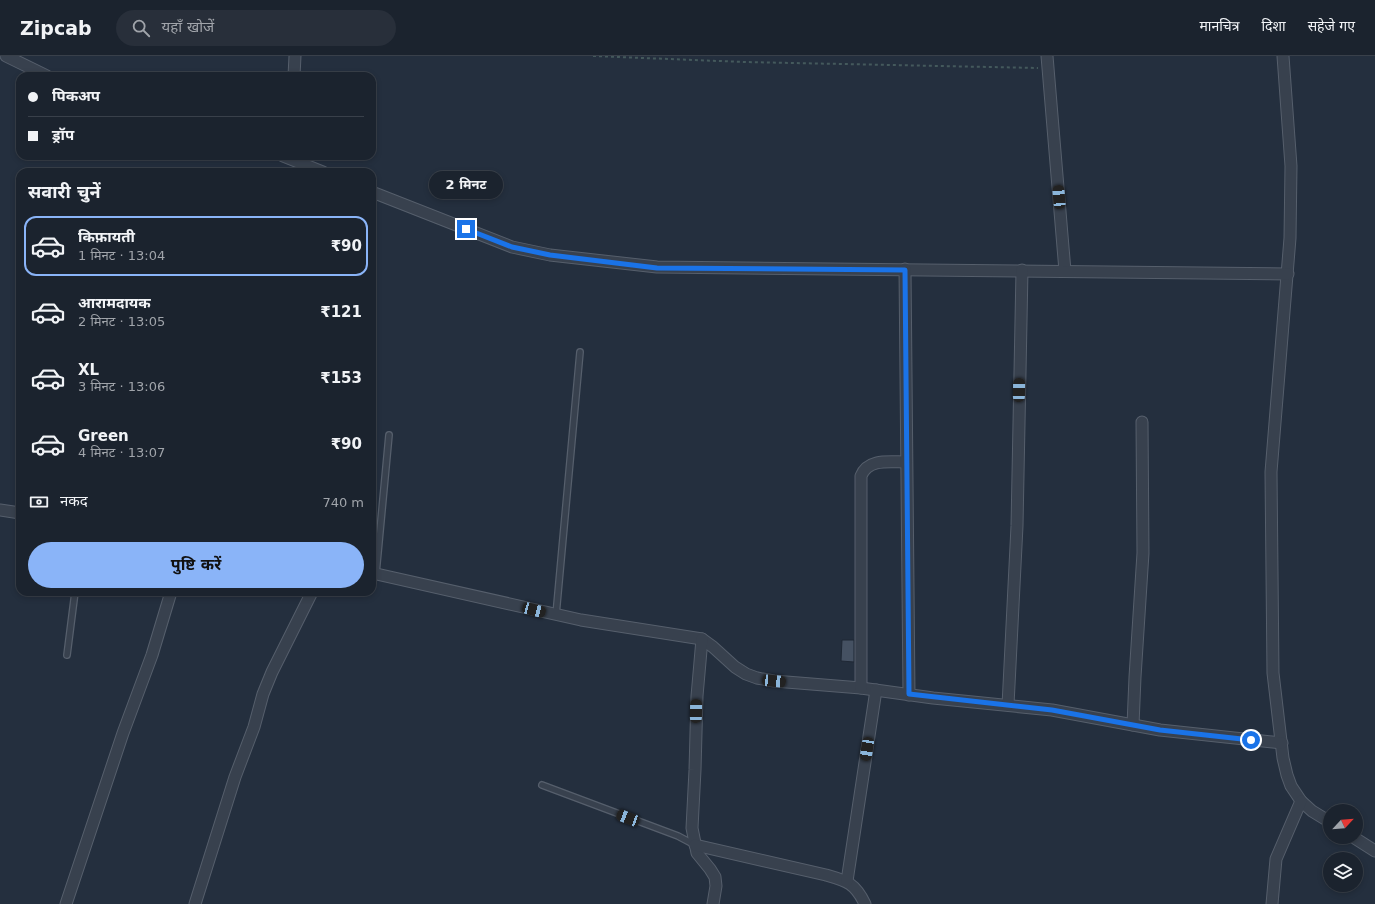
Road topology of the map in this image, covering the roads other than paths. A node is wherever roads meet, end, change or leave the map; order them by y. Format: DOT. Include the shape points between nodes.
graph roads {
  1 [pos="6,56"];
  2 [pos="295,56"];
  3 [pos="1047,56"];
  4 [pos="1283,56"];
  5 [pos="39,72"];
  6 [pos="294,72"];
  7 [pos="294,160"];
  8 [pos="314,168"];
  9 [pos="376,194"];
  10 [pos="905,270"];
  11 [pos="1022,270"];
  12 [pos="1065,271"];
  13 [pos="1288,274"];
  14 [pos="580,352"];
  15 [pos="1142,422"];
  16 [pos="389,435"];
  17 [pos="906,462"];
  18 [pos="0,510"];
  19 [pos="16,512"];
  20 [pos="376,555"];
  21 [pos="376,574"];
  22 [pos="75,596"];
  23 [pos="170,596"];
  24 [pos="310,596"];
  25 [pos="556,615"];
  26 [pos="702,639"];
  27 [pos="68,655"];
  28 [pos="861,688"];
  29 [pos="876,690"];
  30 [pos="909,694"];
  31 [pos="1008,705"];
  32 [pos="1133,725"];
  33 [pos="1282,743"];
  34 [pos="542,785"];
  35 [pos="1301,801"];
  36 [pos="1323,818"];
  37 [pos="1363,843"];
  38 [pos="695,844"];
  39 [pos="1375,851"];
  40 [pos="847,881"];
  41 [pos="66,904"];
  42 [pos="195,904"];
  43 [pos="713,904"];
  44 [pos="865,904"];
  45 [pos="1272,904"];
  1 -- 5 [label="street"];
  2 -- 6 [label="street"];
  3 -- 12 [label="street"];
  4 -- 13 [label="street" via="1291,166"];
  7 -- 8 [label="street"];
  9 -- 10 [label="street" via="512,247 550,255 657,268"];
  10 -- 11 [label="street"];
  10 -- 17 [label="street"];
  11 -- 12 [label="street"];
  11 -- 31 [label="street" via="1017,526"];
  12 -- 13 [label="street"];
  13 -- 33 [label="street" via="1271,472 1273,673"];
  14 -- 25 [label="lane"];
  15 -- 32 [label="street" via="1144,553 1134,677"];
  16 -- 20 [label="lane"];
  17 -- 28 [label="street" via="881,462 869,465 861,476"];
  17 -- 30 [label="street"];
  18 -- 19 [label="street"];
  21 -- 25 [label="street"];
  22 -- 27 [label="lane"];
  23 -- 41 [label="street"];
  24 -- 42 [label="street" via="263,694 254,727 234,777"];
  25 -- 26 [label="street"];
  26 -- 28 [label="street" via="735,667 757,678"];
  26 -- 38 [label="street" via="692,828"];
  28 -- 29 [label="street"];
  29 -- 30 [label="street"];
  29 -- 40 [label="street"];
  30 -- 31 [label="street"];
  31 -- 32 [label="street" via="1052,710"];
  32 -- 33 [label="street"];
  33 -- 35 [label="street" via="1287,775"];
  34 -- 38 [label="lane"];
  35 -- 36 [label="street"];
  35 -- 45 [label="street" via="1276,859"];
  37 -- 39 [label="street"];
  38 -- 40 [label="street"];
  38 -- 43 [label="street" via="697,853 715,876"];
  40 -- 44 [label="street" via="860,893"];
}
